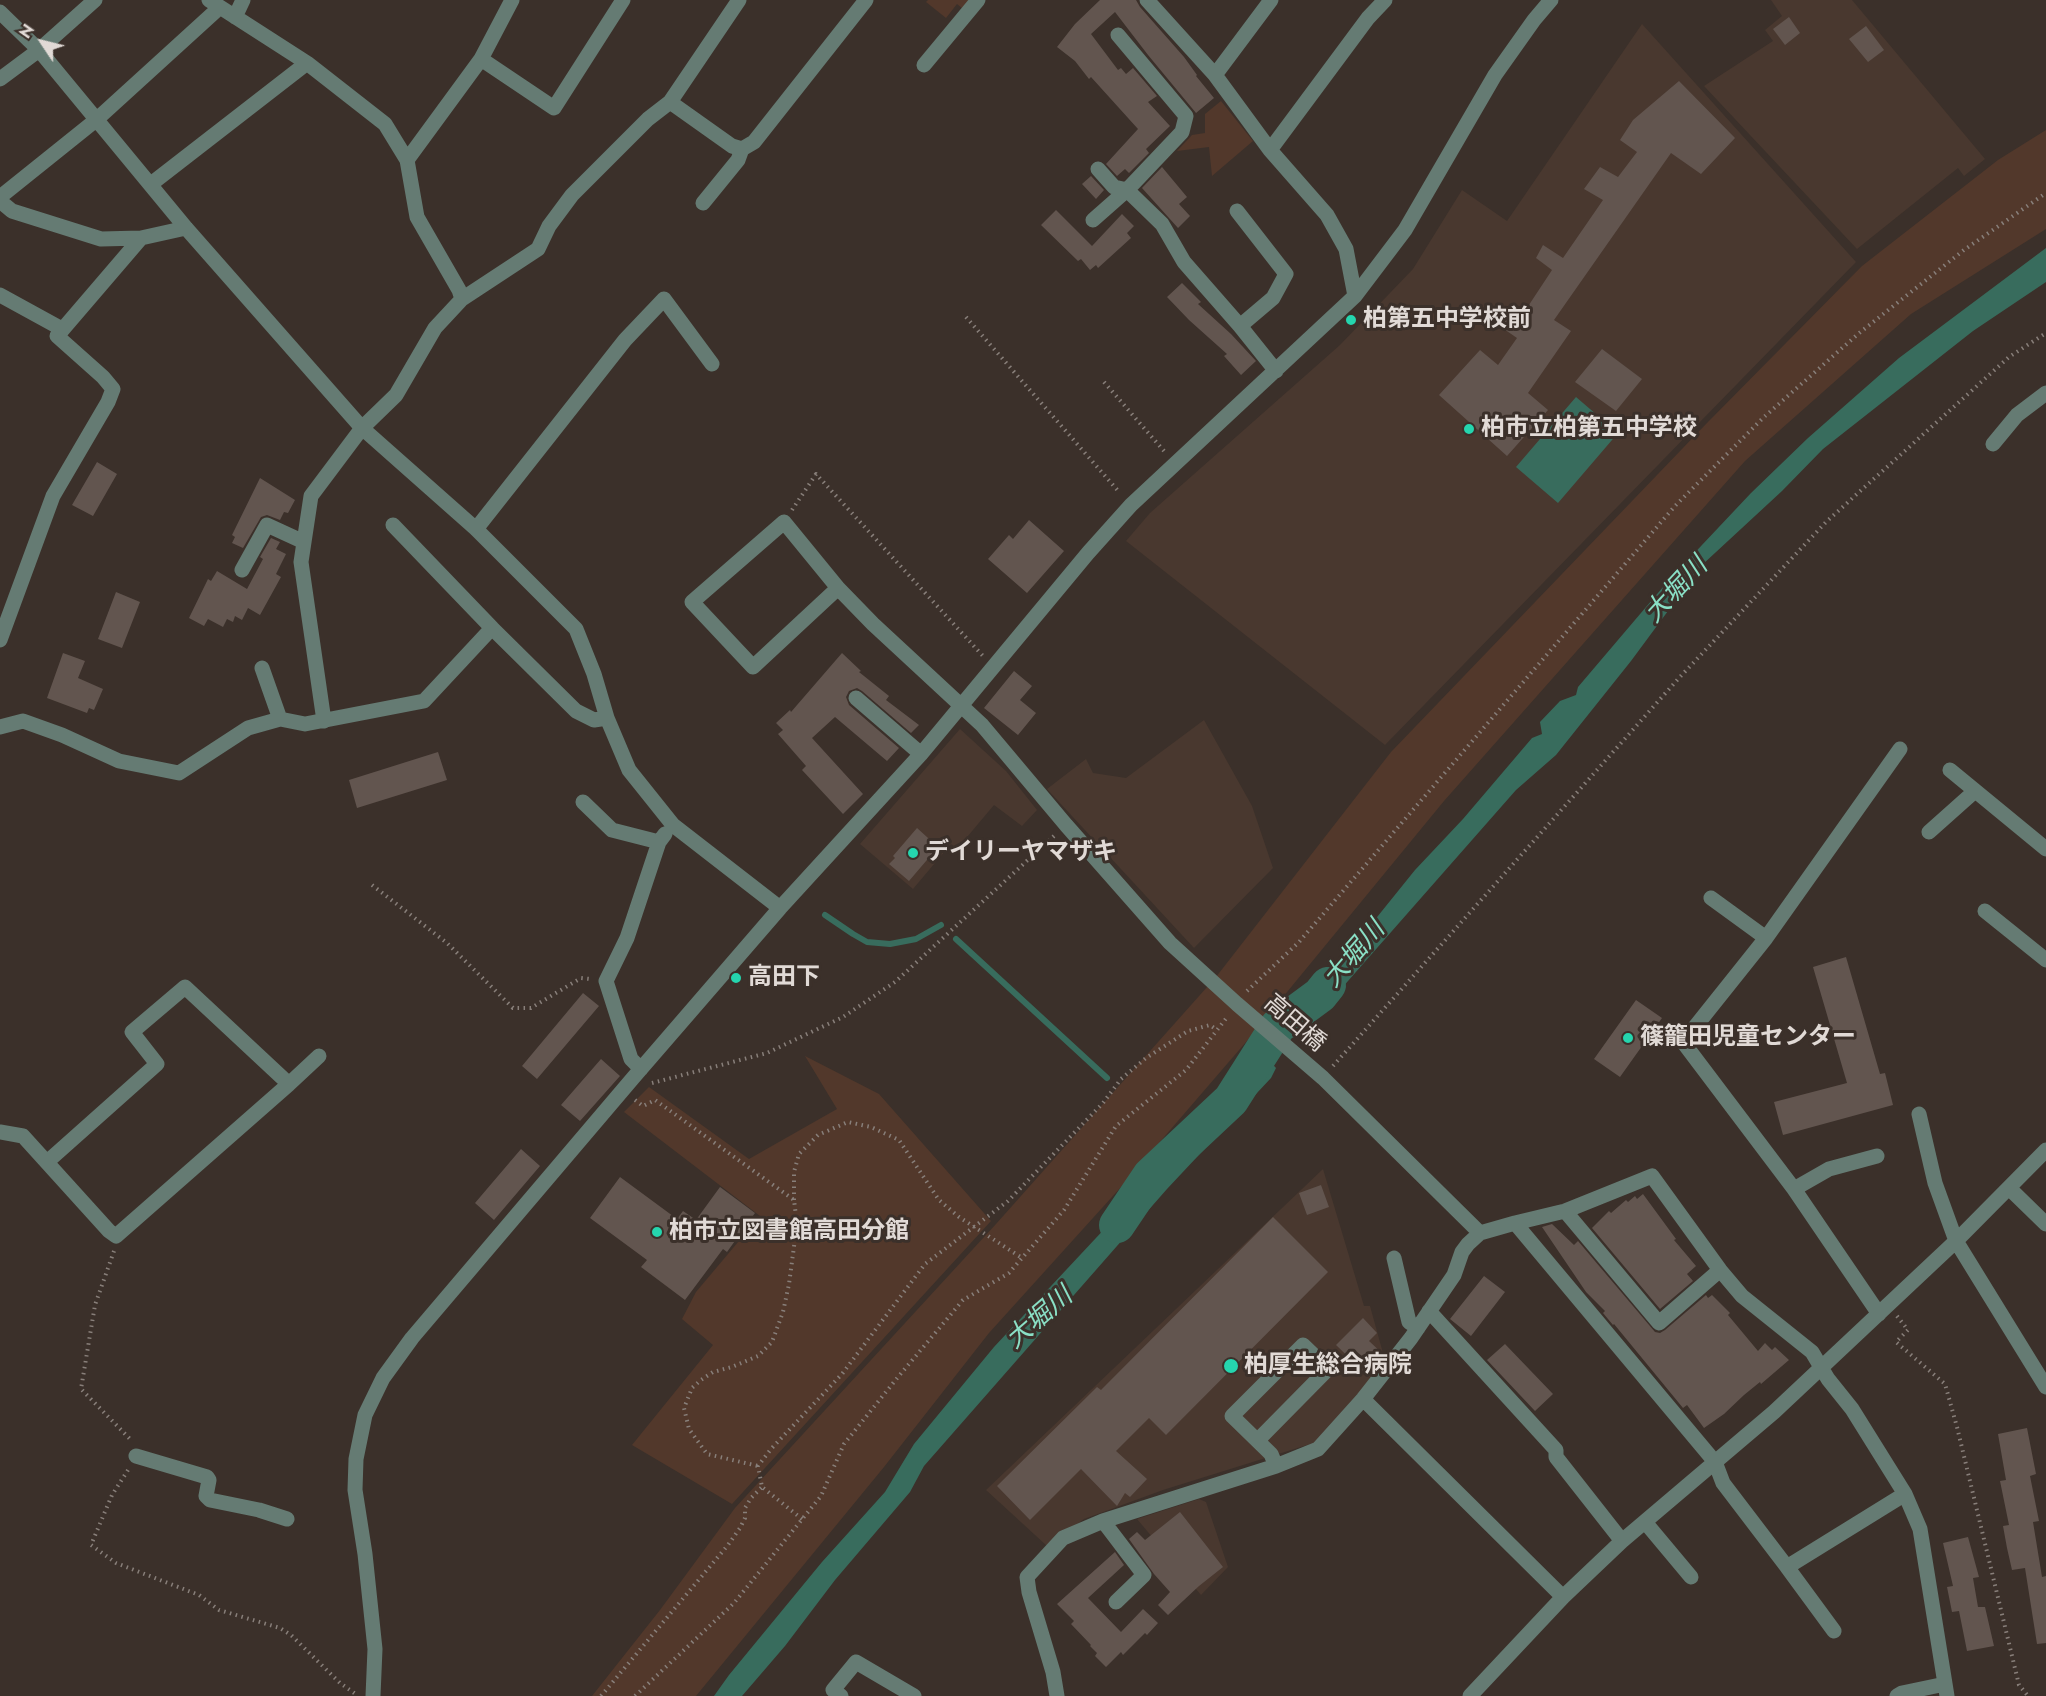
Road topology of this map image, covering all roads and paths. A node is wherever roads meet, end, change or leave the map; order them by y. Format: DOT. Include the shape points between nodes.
graph roads {
  1 [pos="95,0"];
  2 [pos="243,0"];
  3 [pos="512,0"];
  4 [pos="623,0"];
  5 [pos="739,0"];
  6 [pos="866,0"];
  7 [pos="978,0"];
  8 [pos="1147,0"];
  9 [pos="1271,0"];
  10 [pos="1385,0"];
  11 [pos="1551,0"];
  12 [pos="214,4"];
  13 [pos="0,12"];
  14 [pos="235,17"];
  15 [pos="1118,35"];
  16 [pos="39,50"];
  17 [pos="481,59"];
  18 [pos="307,63"];
  19 [pos="924,65"];
  20 [pos="1215,75"];
  21 [pos="0,79"];
  22 [pos="670,102"];
  23 [pos="96,120"];
  24 [pos="742,149"];
  25 [pos="1270,150"];
  26 [pos="407,160"];
  27 [pos="1098,169"];
  28 [pos="151,184"];
  29 [pos="1127,190"];
  30 [pos="2046,193"];
  31 [pos="703,203"];
  32 [pos="3,205"];
  33 [pos="1238,212"];
  34 [pos="1093,220"];
  35 [pos="186,228"];
  36 [pos="141,238"];
  37 [pos="0,296"];
  38 [pos="1355,296"];
  39 [pos="462,299"];
  40 [pos="966,317"];
  41 [pos="1240,326"];
  42 [pos="62,329"];
  43 [pos="2046,333"];
  44 [pos="712,364"];
  45 [pos="1276,371"];
  46 [pos="1104,382"];
  47 [pos="2046,393"];
  48 [pos="362,428"];
  49 [pos="1993,444"];
  50 [pos="1175,462"];
  51 [pos="1131,505"];
  52 [pos="784,522"];
  53 [pos="393,525"];
  54 [pos="476,529"];
  55 [pos="304,542"];
  56 [pos="242,570"];
  57 [pos="838,588"];
  58 [pos="6,609"];
  59 [pos="492,628"];
  60 [pos="0,640"];
  61 [pos="262,668"];
  62 [pos="994,668"];
  63 [pos="856,698"];
  64 [pos="962,705"];
  65 [pos="607,718"];
  66 [pos="280,719"];
  67 [pos="324,720"];
  68 [pos="0,727"];
  69 [pos="1900,749"];
  70 [pos="921,754"];
  71 [pos="1950,770"];
  72 [pos="1975,791"];
  73 [pos="583,802"];
  74 [pos="673,825"];
  75 [pos="1066,825"];
  76 [pos="1929,832"];
  77 [pos="659,842"];
  78 [pos="2046,849"];
  79 [pos="372,885"];
  80 [pos="1712,898"];
  81 [pos="780,908"];
  82 [pos="1985,911"];
  83 [pos="1766,938"];
  84 [pos="2046,960"];
  85 [pos="606,981"];
  86 [pos="1237,1004"];
  87 [pos="1217,1030"];
  88 [pos="319,1056"];
  89 [pos="637,1074"];
  90 [pos="1323,1078"];
  91 [pos="289,1084"];
  92 [pos="633,1099"];
  93 [pos="1919,1114"];
  94 [pos="0,1132"];
  95 [pos="2046,1150"];
  96 [pos="1877,1156"];
  97 [pos="46,1162"];
  98 [pos="2009,1188"];
  99 [pos="1794,1189"];
  100 [pos="794,1200"];
  101 [pos="1565,1211"];
  102 [pos="1515,1223"];
  103 [pos="2046,1224"];
  104 [pos="975,1228"];
  105 [pos="1480,1233"];
  106 [pos="116,1236"];
  107 [pos="1956,1241"];
  108 [pos="1022,1258"];
  109 [pos="1394,1258"];
  110 [pos="1720,1270"];
  111 [pos="1884,1310"];
  112 [pos="1429,1311"];
  113 [pos="1418,1328"];
  114 [pos="1821,1366"];
  115 [pos="2046,1387"];
  116 [pos="1363,1399"];
  117 [pos="1258,1440"];
  118 [pos="136,1456"];
  119 [pos="1715,1462"];
  120 [pos="758,1466"];
  121 [pos="1276,1466"];
  122 [pos="762,1487"];
  123 [pos="1905,1494"];
  124 [pos="287,1519"];
  125 [pos="802,1519"];
  126 [pos="1103,1521"];
  127 [pos="1645,1522"];
  128 [pos="1622,1541"];
  129 [pos="1787,1567"];
  130 [pos="1691,1577"];
  131 [pos="1563,1597"];
  132 [pos="1116,1602"];
  133 [pos="1834,1631"];
  134 [pos="1946,1690"];
  135 [pos="1474,1695"];
  136 [pos="359,1696"];
  137 [pos="373,1696"];
  138 [pos="601,1696"];
  139 [pos="635,1696"];
  140 [pos="841,1696"];
  141 [pos="914,1696"];
  142 [pos="1057,1696"];
  143 [pos="1897,1696"];
  144 [pos="2028,1696"];
  1 -- 16 [label="street"];
  2 -- 14 [label="street"];
  3 -- 17 [label="street"];
  4 -- 17 [label="street" via="554,108"];
  5 -- 22 [label="street"];
  6 -- 24 [label="street" via="754,142"];
  7 -- 19 [label="street"];
  8 -- 20 [label="street"];
  9 -- 20 [label="street"];
  10 -- 25 [label="street"];
  11 -- 38 [label="street" via="1495,75 1405,230"];
  12 -- 14 [label="street"];
  12 -- 23 [label="street"];
  13 -- 16 [label="street"];
  14 -- 18 [label="street"];
  15 -- 29 [label="street" via="1186,116 1182,132"];
  16 -- 21 [label="street"];
  16 -- 23 [label="street"];
  17 -- 26 [label="street"];
  18 -- 26 [label="street" via="385,124"];
  18 -- 28 [label="street"];
  20 -- 25 [label="street"];
  22 -- 24 [label="street"];
  22 -- 39 [label="street" via="572,195 538,249"];
  23 -- 28 [label="street"];
  23 -- 32 [label="street"];
  24 -- 31 [label="street" via="738,160"];
  25 -- 38 [label="street" via="1327,215 1346,249"];
  26 -- 39 [label="street" via="417,217"];
  27 -- 29 [label="street" via="1114,187"];
  28 -- 35 [label="street"];
  29 -- 34 [label="street"];
  29 -- 41 [label="street" via="1162,224 1184,262"];
  30 -- 86 [label="path" via="1964,249 1858,334 1764,417 1675,506 1299,942"];
  32 -- 36 [label="street" via="101,239"];
  33 -- 41 [label="street" via="1286,274 1273,298"];
  35 -- 36 [label="street"];
  35 -- 48 [label="street"];
  36 -- 42 [label="street"];
  37 -- 42 [label="street"];
  38 -- 45 [label="street"];
  39 -- 48 [label="street" via="435,328 396,395"];
  40 -- 51 [label="path"];
  41 -- 45 [label="street"];
  42 -- 58 [label="street" via="57,336 113,389 53,496"];
  43 -- 90 [label="path" via="2009,357 1826,522 1679,678"];
  44 -- 54 [label="street" via="664,299 625,340"];
  45 -- 50 [label="street"];
  46 -- 50 [label="path"];
  47 -- 49 [label="street" via="2017,415"];
  48 -- 54 [label="street"];
  48 -- 55 [label="street" via="311,496"];
  50 -- 51 [label="street"];
  51 -- 62 [label="street"];
  52 -- 57 [label="street, 高田橋"];
  52 -- 57 [label="street" via="692,602 753,667"];
  52 -- 62 [label="path" via="816,474"];
  53 -- 59 [label="street"];
  54 -- 65 [label="street" via="576,629"];
  55 -- 56 [label="street" via="267,525"];
  55 -- 67 [label="street" via="301,562"];
  57 -- 64 [label="street, 高田橋"];
  58 -- 60 [label="street"];
  59 -- 65 [label="street" via="576,711 594,720"];
  59 -- 67 [label="street" via="424,701"];
  61 -- 66 [label="street"];
  62 -- 64 [label="street"];
  63 -- 70 [label="street"];
  64 -- 70 [label="street"];
  64 -- 75 [label="street, 高田橋"];
  65 -- 74 [label="street" via="629,770"];
  66 -- 67 [label="street" via="305,724"];
  66 -- 68 [label="street" via="248,729 179,773 119,761 22,722"];
  69 -- 83 [label="street"];
  70 -- 81 [label="street"];
  71 -- 72 [label="street"];
  72 -- 76 [label="street"];
  72 -- 78 [label="street"];
  73 -- 77 [label="street" via="612,830"];
  74 -- 77 [label="street"];
  74 -- 81 [label="street"];
  75 -- 86 [label="street, 高田橋" via="1170,943"];
  75 -- 89 [label="path" via="895,982 843,1017 767,1053 643,1086"];
  77 -- 85 [label="street" via="627,938"];
  79 -- 85 [label="path" via="447,943 513,1008 531,1008 581,978"];
  80 -- 83 [label="street"];
  81 -- 89 [label="street"];
  82 -- 84 [label="street"];
  83 -- 99 [label="street" via="1683,1042"];
  85 -- 89 [label="street"];
  86 -- 87 [label="path"];
  86 -- 90 [label="street, 高田橋"];
  87 -- 104 [label="path" via="1210,1025 1188,1032 1146,1058 1121,1079 1032,1179"];
  87 -- 108 [label="path" via="1186,1070 1116,1126 1064,1210"];
  88 -- 91 [label="street"];
  89 -- 137 [label="street" via="412,1338 382,1378 364,1415 355,1490 375,1649"];
  90 -- 105 [label="street, 高田橋"];
  91 -- 97 [label="street" via="185,987 132,1032 157,1064"];
  91 -- 106 [label="street"];
  92 -- 100 [label="path" via="643,1106 655,1100"];
  93 -- 107 [label="street" via="1935,1183"];
  94 -- 97 [label="street" via="23,1136"];
  95 -- 98 [label="street"];
  96 -- 99 [label="street" via="1829,1169"];
  97 -- 106 [label="street"];
  98 -- 103 [label="street"];
  98 -- 107 [label="street"];
  99 -- 111 [label="street"];
  100 -- 104 [label="path" via="794,1172 800,1154 818,1135 848,1122 899,1140 939,1200"];
  100 -- 120 [label="path" via="797,1224 789,1284 772,1342 758,1356 701,1380 692,1388 684,1408 689,1429 706,1454"];
  101 -- 102 [label="street"];
  101 -- 110 [label="street" via="1652,1176"];
  101 -- 110 [label="street" via="1659,1323"];
  102 -- 105 [label="street"];
  102 -- 119 [label="street"];
  104 -- 108 [label="path"];
  104 -- 120 [label="path" via="925,1264 842,1374"];
  105 -- 112 [label="street" via="1462,1252 1454,1275"];
  106 -- 118 [label="path" via="95,1305 81,1389 138,1448"];
  107 -- 111 [label="street"];
  107 -- 115 [label="street"];
  108 -- 125 [label="path" via="1009,1272 963,1300 898,1377 844,1444 821,1496"];
  109 -- 113 [label="street" via="1408,1322"];
  110 -- 114 [label="street" via="1742,1296 1812,1352"];
  111 -- 114 [label="street"];
  111 -- 144 [label="path" via="1908,1329 1896,1341 1944,1384 2019,1685"];
  112 -- 113 [label="street"];
  112 -- 128 [label="street" via="1556,1450 1556,1457"];
  113 -- 116 [label="street"];
  114 -- 119 [label="street"];
  114 -- 123 [label="street"];
  116 -- 121 [label="street" via="1318,1449"];
  116 -- 131 [label="street"];
  117 -- 117 [label="street" via="1232,1416 1303,1345 1328,1369"];
  117 -- 121 [label="street"];
  118 -- 124 [label="street" via="207,1477 206,1496 210,1500"];
  118 -- 136 [label="path" via="112,1495 91,1545 116,1563 199,1595 219,1610 280,1628 339,1683"];
  119 -- 127 [label="street"];
  119 -- 129 [label="street" via="1723,1483"];
  120 -- 122 [label="path"];
  121 -- 126 [label="street"];
  122 -- 125 [label="path"];
  122 -- 138 [label="path" via="745,1508 745,1518 728,1545"];
  123 -- 129 [label="street"];
  123 -- 134 [label="street" via="1920,1529"];
  125 -- 139 [label="path" via="734,1603"];
  126 -- 132 [label="street" via="1144,1575"];
  126 -- 142 [label="street" via="1063,1538 1028,1577"];
  127 -- 128 [label="street"];
  127 -- 130 [label="street"];
  128 -- 131 [label="street"];
  129 -- 133 [label="street"];
  131 -- 135 [label="street"];
  134 -- 143 [label="street"];
  140 -- 141 [label="street" via="833,1690 856,1662"];
}
